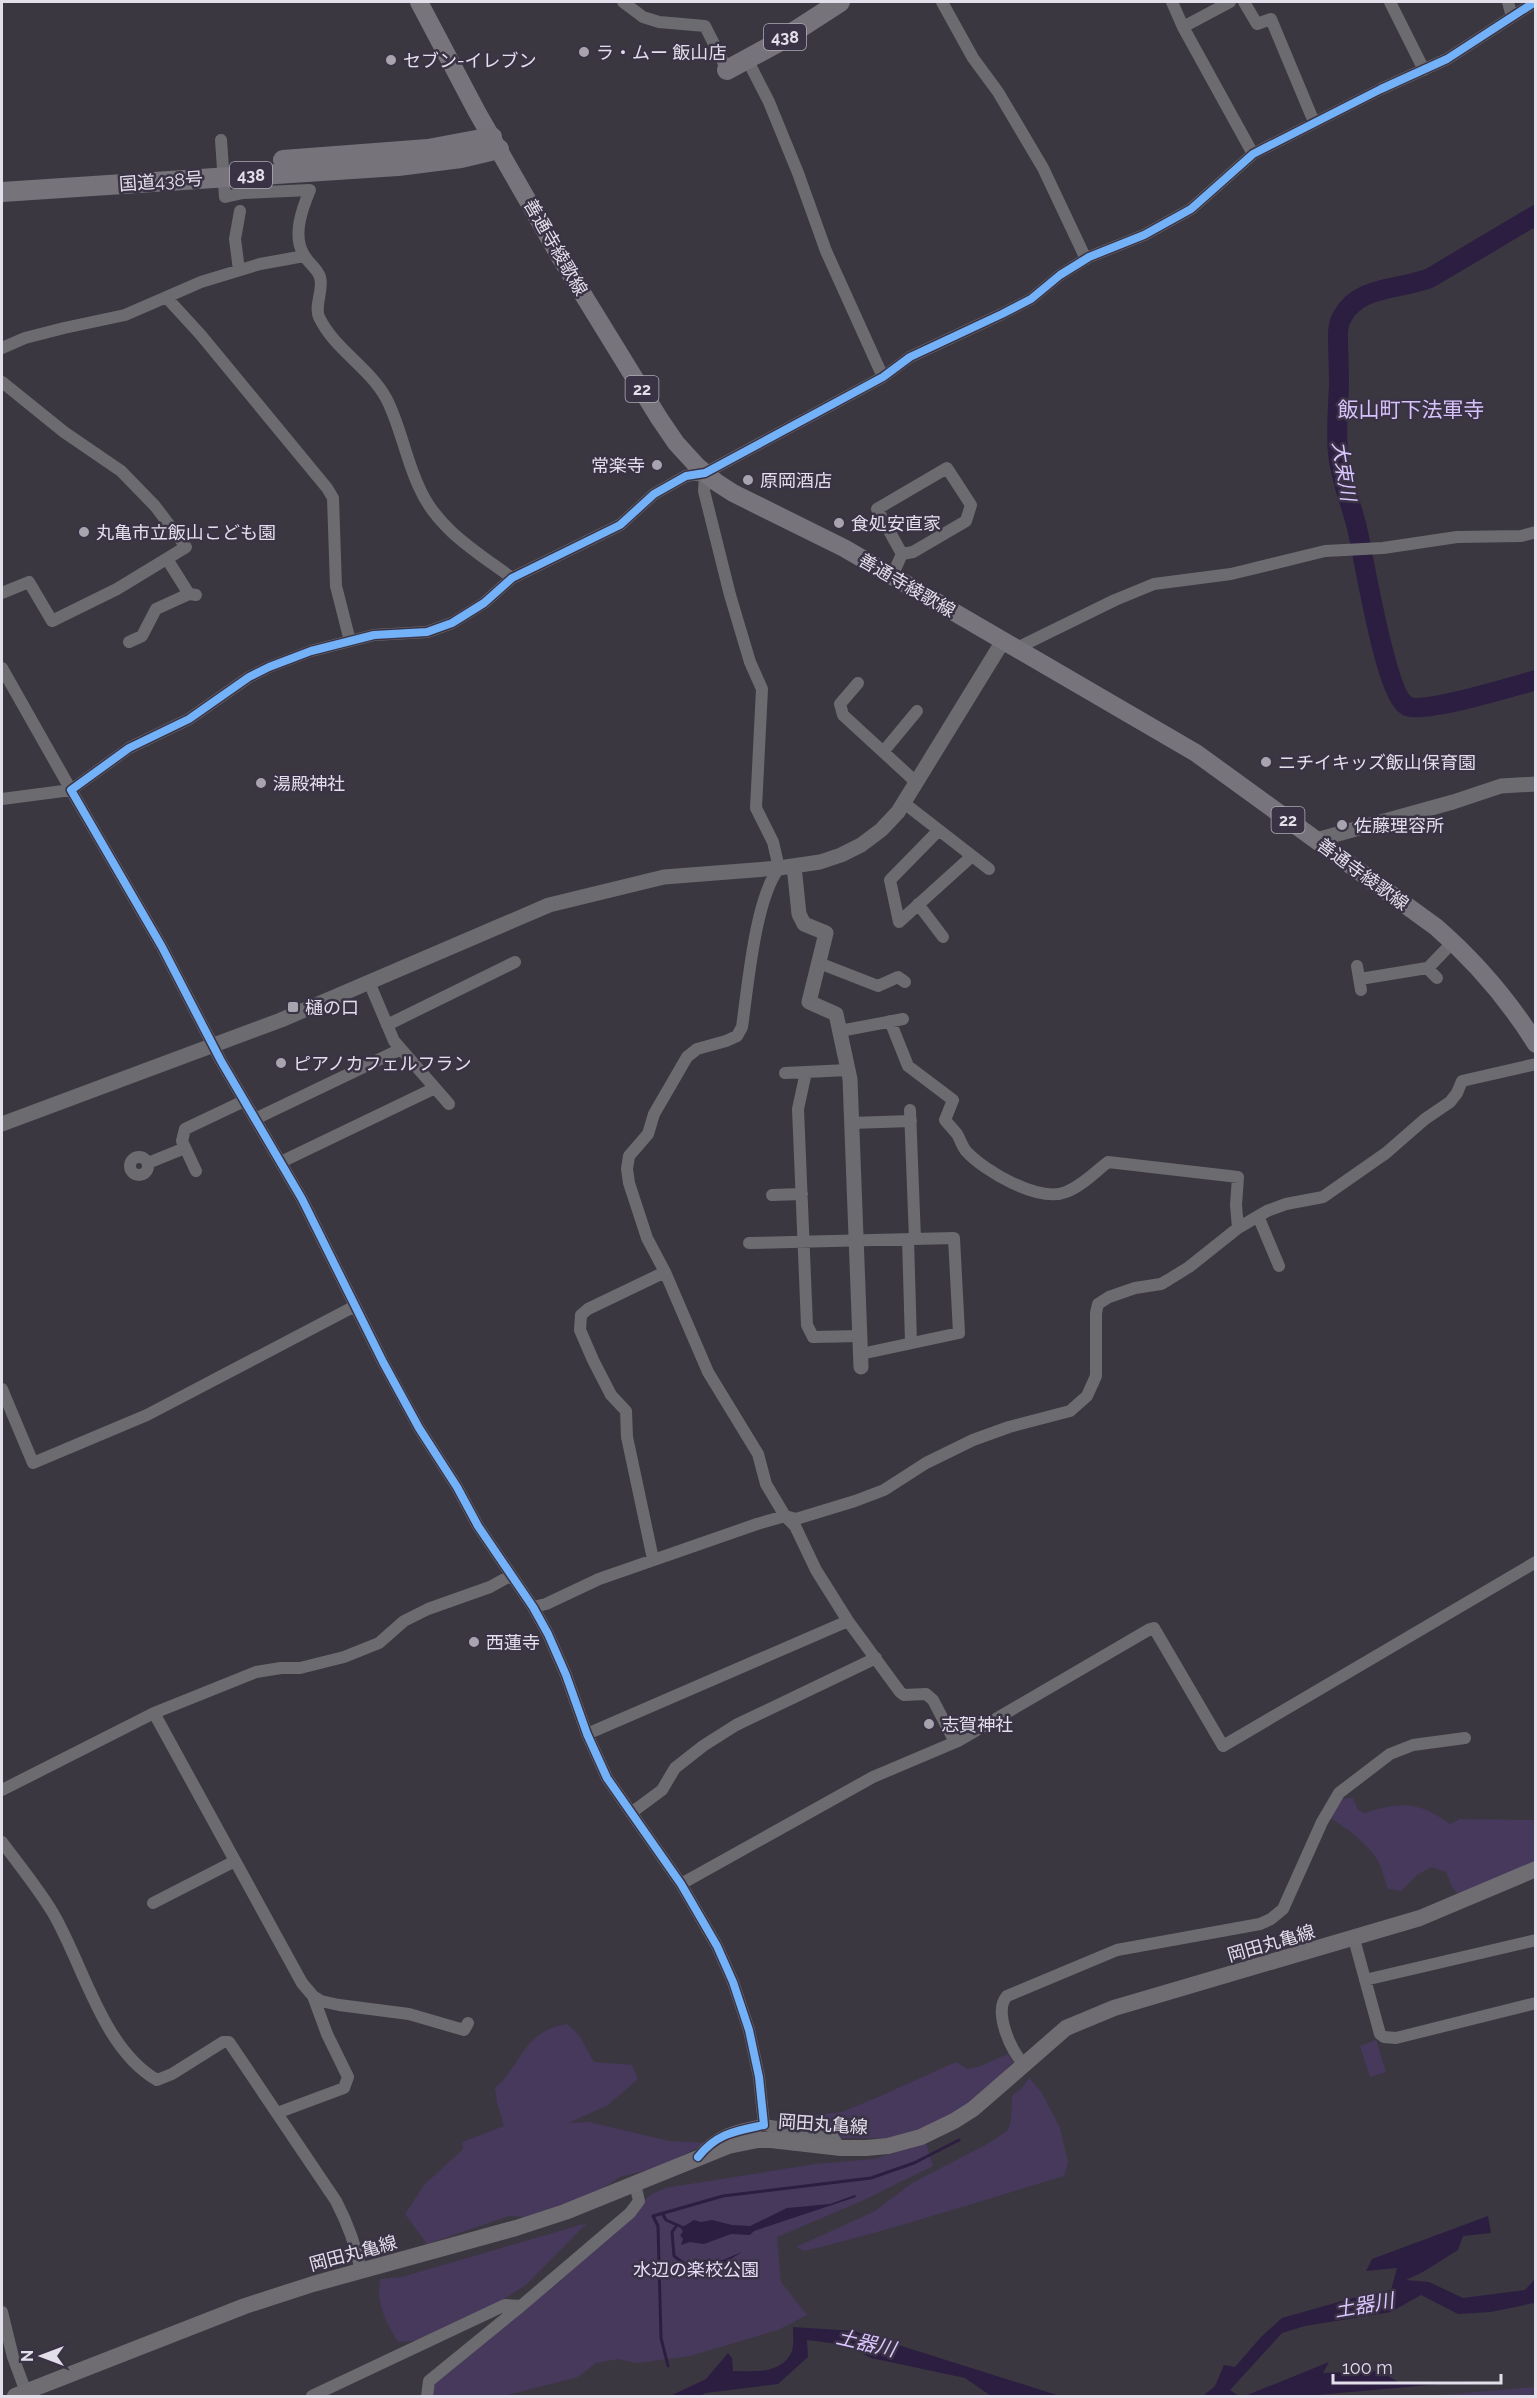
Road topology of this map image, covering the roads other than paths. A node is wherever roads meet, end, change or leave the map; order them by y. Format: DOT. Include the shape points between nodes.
graph roads {
  1 [pos="419,2"];
  2 [pos="622,2"];
  3 [pos="840,2"];
  4 [pos="942,2"];
  5 [pos="1172,2"];
  6 [pos="1230,2"];
  7 [pos="1244,2"];
  8 [pos="1390,2"];
  9 [pos="1508,2"];
  10 [pos="1535,2"];
  11 [pos="1512,17"];
  12 [pos="1183,27"];
  13 [pos="747,59"];
  14 [pos="727,70"];
  15 [pos="1424,70"];
  16 [pos="1314,122"];
  17 [pos="221,140"];
  18 [pos="495,143"];
  19 [pos="1253,154"];
  20 [pos="222,171"];
  21 [pos="2,178"];
  22 [pos="2,192"];
  23 [pos="240,211"];
  24 [pos="304,256"];
  25 [pos="1086,259"];
  26 [pos="239,270"];
  27 [pos="166,297"];
  28 [pos="2,348"];
  29 [pos="883,377"];
  30 [pos="2,382"];
  31 [pos="705,473"];
  32 [pos="1536,532"];
  33 [pos="902,554"];
  34 [pos="167,559"];
  35 [pos="892,576"];
  36 [pos="512,578"];
  37 [pos="2,593"];
  38 [pos="350,641"];
  39 [pos="129,642"];
  40 [pos="1010,645"];
  41 [pos="2,668"];
  42 [pos="858,682"];
  43 [pos="917,711"];
  44 [pos="883,752"];
  45 [pos="917,783"];
  46 [pos="1536,784"];
  47 [pos="71,790"];
  48 [pos="2,799"];
  49 [pos="904,803"];
  50 [pos="939,830"];
  51 [pos="1316,840"];
  52 [pos="972,856"];
  53 [pos="786,867"];
  54 [pos="989,869"];
  55 [pos="918,904"];
  56 [pos="943,937"];
  57 [pos="1453,942"];
  58 [pos="515,962"];
  59 [pos="819,963"];
  60 [pos="1357,966"];
  61 [pos="1427,969"];
  62 [pos="1437,978"];
  63 [pos="369,981"];
  64 [pos="905,982"];
  65 [pos="903,1019"];
  66 [pos="890,1021"];
  67 [pos="387,1025"];
  68 [pos="840,1031"];
  69 [pos="1536,1044"];
  70 [pos="213,1046"];
  71 [pos="401,1049"];
  72 [pos="1536,1064"];
  73 [pos="848,1070"];
  74 [pos="806,1072"];
  75 [pos="785,1073"];
  76 [pos="435,1088"];
  77 [pos="244,1101"];
  78 [pos="449,1104"];
  79 [pos="255,1119"];
  80 [pos="851,1123"];
  81 [pos="2,1124"];
  82 [pos="185,1148"];
  83 [pos="280,1162"];
  84 [pos="148,1163"];
  85 [pos="196,1171"];
  86 [pos="802,1194"];
  87 [pos="772,1195"];
  88 [pos="1258,1216"];
  89 [pos="1238,1228"];
  90 [pos="911,1239"];
  91 [pos="856,1241"];
  92 [pos="804,1242"];
  93 [pos="749,1243"];
  94 [pos="1279,1266"];
  95 [pos="665,1272"];
  96 [pos="355,1306"];
  97 [pos="860,1336"];
  98 [pos="912,1343"];
  99 [pos="861,1361"];
  100 [pos="2,1389"];
  101 [pos="785,1516"];
  102 [pos="653,1559"];
  103 [pos="1536,1562"];
  104 [pos="510,1576"];
  105 [pos="533,1607"];
  106 [pos="848,1621"];
  107 [pos="876,1658"];
  108 [pos="154,1713"];
  109 [pos="587,1734"];
  110 [pos="1465,1737"];
  111 [pos="955,1742"];
  112 [pos="2,1790"];
  113 [pos="631,1813"];
  114 [pos="2,1842"];
  115 [pos="235,1861"];
  116 [pos="1536,1869"];
  117 [pos="681,1884"];
  118 [pos="153,1903"];
  119 [pos="1354,1939"];
  120 [pos="1536,1940"];
  121 [pos="1365,1980"];
  122 [pos="313,1996"];
  123 [pos="1536,2003"];
  124 [pos="468,2023"];
  125 [pos="1025,2065"];
  126 [pos="277,2113"];
  127 [pos="765,2125"];
  128 [pos="835,2148"];
  129 [pos="698,2157"];
  130 [pos="635,2184"];
  131 [pos="361,2271"];
  132 [pos="521,2306"];
  133 [pos="2,2312"];
  134 [pos="20,2394"];
  135 [pos="312,2397"];
  136 [pos="427,2397"];
  1 -- 18 [label="main road, 善通寺綾歌線 / 22"];
  2 -- 14 [label="street" via="643,17 659,22 705,26"];
  3 -- 13 [label="highway, 438"];
  4 -- 25 [label="street" via="1043,168"];
  5 -- 12 [label="street"];
  6 -- 12 [label="street"];
  7 -- 16 [label="street" via="1257,24 1271,19"];
  8 -- 15 [label="street"];
  9 -- 11 [label="street"];
  10 -- 11 [label="street"];
  11 -- 15 [label="street"];
  12 -- 19 [label="street"];
  13 -- 14 [label="highway, 438"];
  13 -- 29 [label="street" via="769,102 826,251"];
  15 -- 16 [label="street"];
  16 -- 19 [label="street"];
  17 -- 20 [label="street"];
  18 -- 20 [label="highway, 国道438号 / 438" via="461,158 398,166"];
  18 -- 31 [label="main road, 善通寺綾歌線 / 22" via="560,258 659,418"];
  19 -- 25 [label="street" via="1191,208 1144,235"];
  20 -- 21 [label="highway, 国道438号 / 438"];
  20 -- 22 [label="highway, 国道438号 / 438"];
  20 -- 24 [label="street" via="225,197 310,190 298,242"];
  23 -- 26 [label="street" via="235,239"];
  24 -- 26 [label="street"];
  24 -- 36 [label="street" via="321,279 317,315 386,398 419,490 462,543"];
  25 -- 29 [label="street" via="1031,299 910,357"];
  26 -- 27 [label="street"];
  27 -- 28 [label="street" via="125,315 25,338"];
  27 -- 38 [label="street" via="200,333 333,498 336,586"];
  29 -- 31 [label="street"];
  30 -- 34 [label="street" via="121,471 155,506 186,547"];
  31 -- 35 [label="main road, 善通寺綾歌線 / 22" via="734,493"];
  31 -- 36 [label="street" via="686,476 654,494 620,525"];
  31 -- 53 [label="street" via="704,491 730,595 762,689 756,808"];
  32 -- 40 [label="street" via="1324,551 1231,574 1154,584"];
  33 -- 33 [label="street" via="913,552 966,521 971,505 947,468 877,509"];
  33 -- 35 [label="street"];
  34 -- 37 [label="street" via="52,621 29,582"];
  34 -- 39 [label="street" via="192,594 156,609 142,636"];
  35 -- 40 [label="main road, 善通寺綾歌線 / 22"];
  36 -- 38 [label="street" via="468,614 438,630"];
  38 -- 47 [label="street" via="291,657 249,677 189,719 129,748"];
  40 -- 45 [label="street"];
  40 -- 51 [label="main road, 善通寺綾歌線 / 22" via="1196,753"];
  41 -- 47 [label="street"];
  42 -- 44 [label="street" via="840,704 843,716"];
  43 -- 44 [label="street"];
  44 -- 45 [label="street"];
  45 -- 49 [label="street"];
  46 -- 51 [label="street" via="1501,786"];
  47 -- 48 [label="street"];
  47 -- 70 [label="street" via="162,947"];
  49 -- 50 [label="street"];
  49 -- 53 [label="street" via="881,830 861,845 841,855"];
  50 -- 52 [label="street"];
  50 -- 55 [label="street" via="890,880 899,922"];
  51 -- 57 [label="main road, 善通寺綾歌線 / 22"];
  52 -- 54 [label="street"];
  52 -- 55 [label="street"];
  53 -- 59 [label="street" via="804,924 826,933"];
  53 -- 63 [label="street" via="664,877 549,905"];
  53 -- 95 [label="street" via="771,878 758,927 742,1027 737,1036 697,1049 687,1057 654,1114 648,1134 629,1156 627,1169 634,1202 646,1238"];
  55 -- 56 [label="street"];
  57 -- 61 [label="street"];
  57 -- 69 [label="main road, 善通寺綾歌線 / 22" via="1497,988"];
  58 -- 67 [label="street"];
  59 -- 64 [label="street" via="878,986 898,978"];
  59 -- 68 [label="street" via="809,1002 836,1014"];
  60 -- 61 [label="street" via="1360,985"];
  61 -- 62 [label="street"];
  63 -- 67 [label="street"];
  63 -- 70 [label="street"];
  65 -- 66 [label="street"];
  66 -- 68 [label="street"];
  66 -- 89 [label="street" via="908,1066 953,1101 945,1120 976,1165 1019,1191 1065,1193 1108,1161 1123,1168 1174,1174 1239,1172"];
  67 -- 71 [label="street"];
  68 -- 73 [label="street"];
  70 -- 77 [label="street"];
  70 -- 81 [label="street"];
  71 -- 76 [label="street"];
  71 -- 79 [label="street"];
  72 -- 88 [label="street" via="1462,1081 1450,1102 1345,1183 1323,1197 1286,1204"];
  73 -- 74 [label="street"];
  73 -- 80 [label="street"];
  74 -- 75 [label="street"];
  74 -- 86 [label="street" via="798,1109"];
  76 -- 78 [label="street"];
  76 -- 83 [label="street"];
  77 -- 79 [label="street"];
  77 -- 82 [label="street" via="185,1129"];
  79 -- 83 [label="street"];
  80 -- 90 [label="street" via="911,1115"];
  80 -- 91 [label="street"];
  82 -- 84 [label="street"];
  82 -- 85 [label="street"];
  83 -- 96 [label="street" via="323,1238"];
  86 -- 87 [label="street"];
  86 -- 92 [label="street"];
  88 -- 89 [label="street"];
  88 -- 94 [label="street"];
  89 -- 101 [label="street" via="1161,1284 1135,1288 1098,1304 1096,1376 1087,1396 1070,1411 973,1440 884,1490 855,1501 796,1519"];
  90 -- 91 [label="street"];
  90 -- 98 [label="street"];
  90 -- 98 [label="street" via="954,1238 959,1333"];
  91 -- 92 [label="street"];
  91 -- 97 [label="street"];
  92 -- 93 [label="street"];
  92 -- 97 [label="street" via="807,1325 813,1338"];
  95 -- 101 [label="street" via="708,1372 758,1454 766,1484"];
  95 -- 102 [label="street" via="588,1309 581,1315 580,1330 611,1395 626,1411 627,1437"];
  96 -- 100 [label="street" via="147,1415 33,1463"];
  96 -- 104 [label="street" via="419,1428"];
  97 -- 99 [label="street"];
  98 -- 99 [label="street"];
  101 -- 102 [label="street"];
  101 -- 106 [label="street" via="795,1526 816,1570"];
  102 -- 105 [label="street"];
  103 -- 111 [label="street" via="1223,1746 1154,1628"];
  104 -- 105 [label="street"];
  104 -- 108 [label="street" via="428,1609 404,1621 379,1643 344,1657 300,1668 256,1672"];
  105 -- 109 [label="street" via="566,1675"];
  106 -- 107 [label="street"];
  106 -- 109 [label="street"];
  107 -- 111 [label="street" via="904,1695 926,1694 933,1700"];
  107 -- 113 [label="street" via="720,1735 675,1768 662,1790"];
  108 -- 112 [label="street"];
  108 -- 115 [label="street"];
  109 -- 113 [label="street" via="607,1778"];
  110 -- 125 [label="street" via="1413,1745 1390,1755 1339,1793 1283,1909 1271,1919 1118,1950 1006,1996 1002,2000 1003,2025 1016,2056"];
  111 -- 117 [label="street" via="873,1777"];
  113 -- 117 [label="street"];
  114 -- 126 [label="street" via="53,1914 119,2044 142,2071 157,2080 229,2042"];
  115 -- 118 [label="street"];
  115 -- 122 [label="street"];
  116 -- 119 [label="main road, 岡田丸亀線" via="1420,1918"];
  117 -- 127 [label="street" via="734,1982 749,2030"];
  119 -- 121 [label="street"];
  119 -- 125 [label="main road, 岡田丸亀線" via="1114,2008 1066,2028"];
  120 -- 121 [label="street"];
  121 -- 123 [label="street" via="1384,2037 1396,2038"];
  122 -- 124 [label="street" via="339,2005 409,2014 464,2030"];
  122 -- 126 [label="street" via="348,2077 344,2088"];
  125 -- 128 [label="main road, 岡田丸亀線" via="973,2109 933,2132 888,2146"];
  126 -- 131 [label="street" via="340,2208 356,2245"];
  127 -- 128 [label="street" via="832,2136"];
  127 -- 129 [label="street" via="732,2132 711,2142"];
  128 -- 129 [label="main road, 岡田丸亀線" via="758,2140"];
  129 -- 130 [label="main road, 岡田丸亀線"];
  130 -- 131 [label="main road, 岡田丸亀線" via="516,2228"];
  130 -- 132 [label="street" via="639,2201 630,2213"];
  131 -- 134 [label="main road, 岡田丸亀線" via="245,2306"];
  132 -- 135 [label="street" via="505,2305"];
  132 -- 136 [label="street" via="429,2381"];
  133 -- 134 [label="street"];
}
